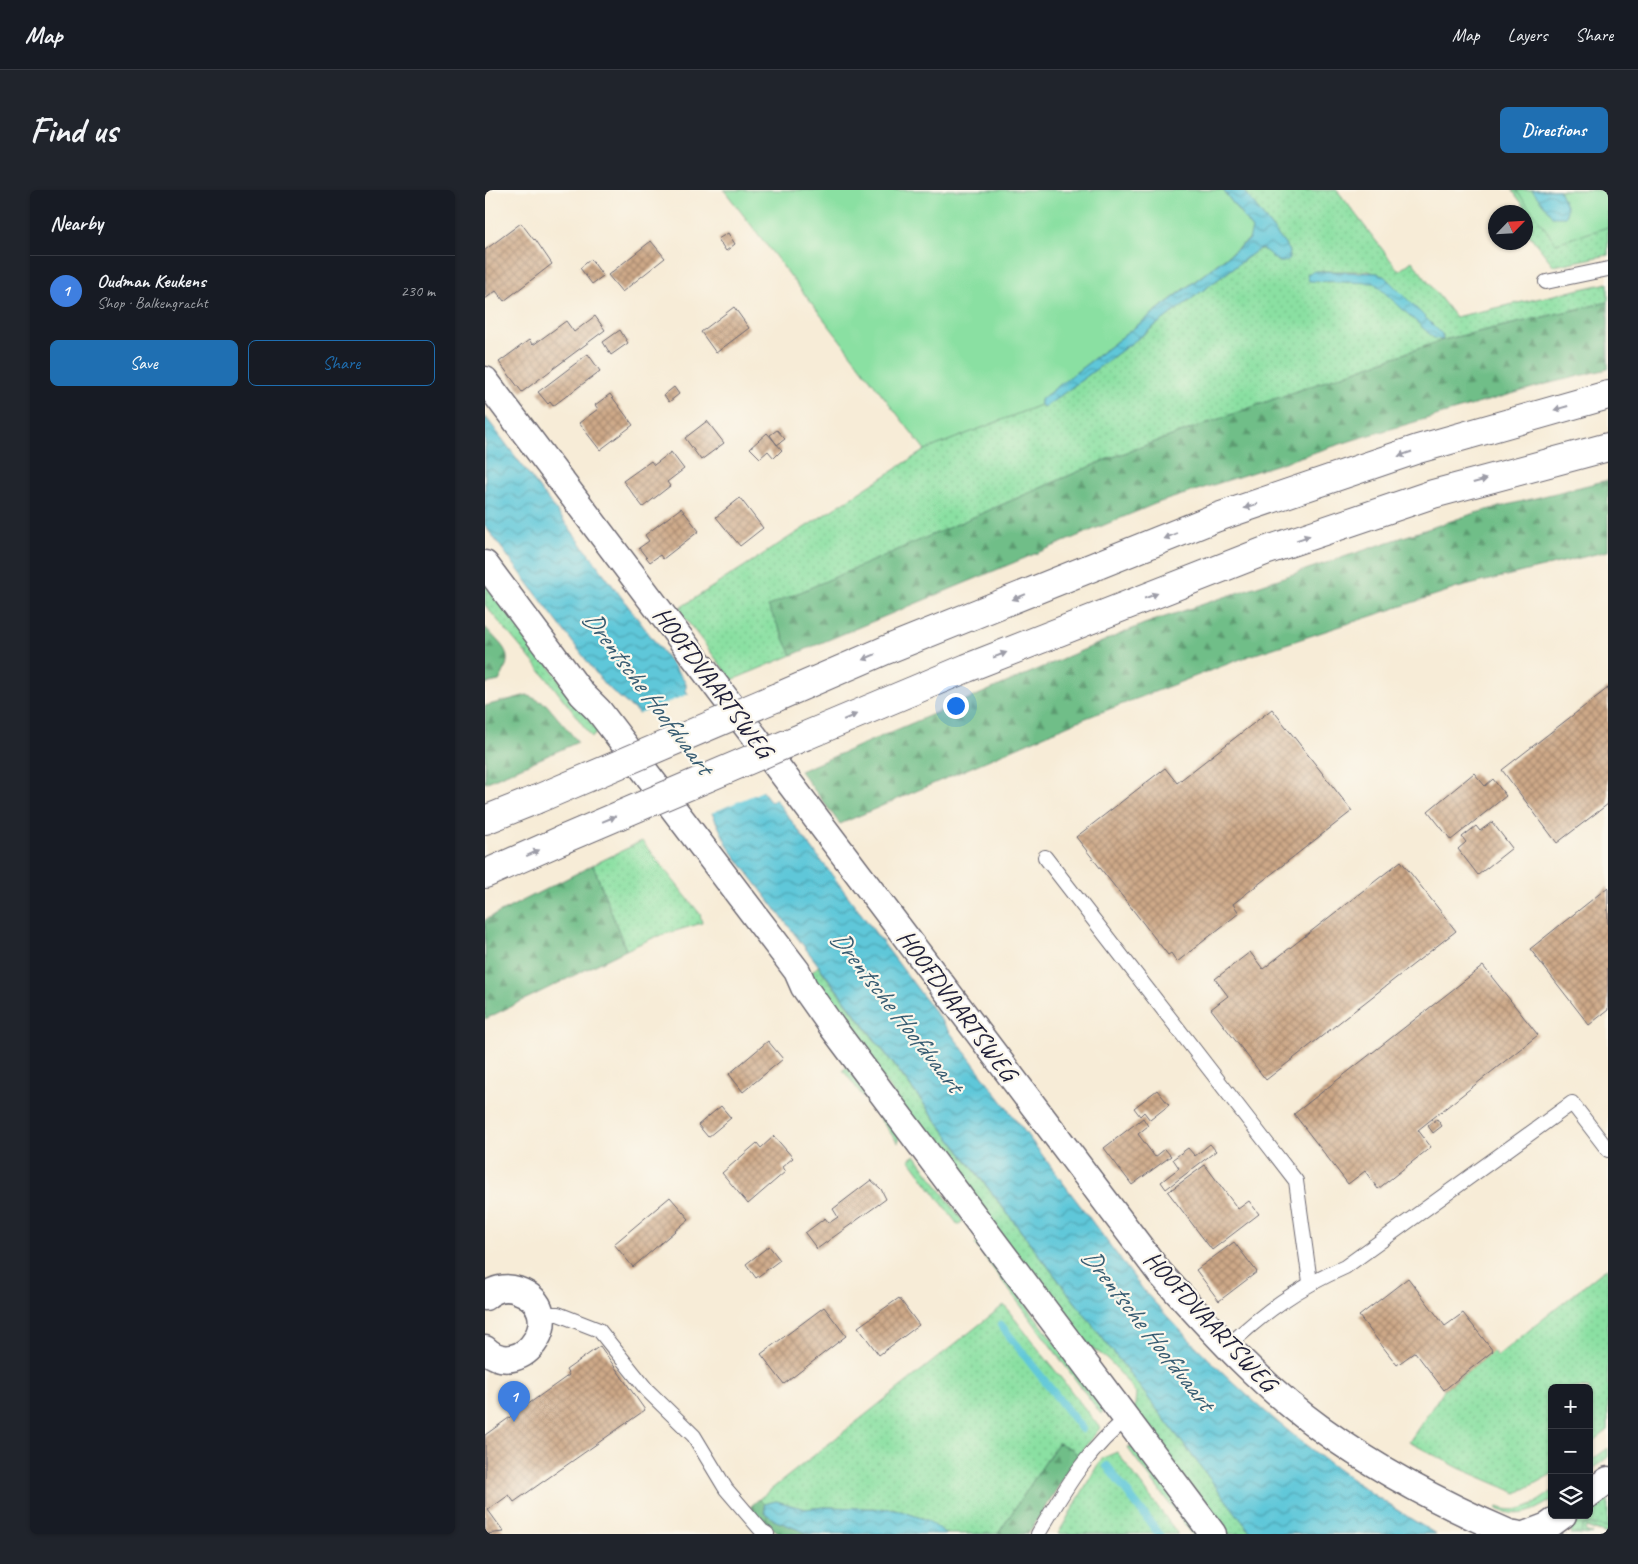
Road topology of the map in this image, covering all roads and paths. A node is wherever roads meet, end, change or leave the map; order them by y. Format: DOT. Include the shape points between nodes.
graph roads {
  1 [pos="1608,268"];
  2 [pos="1546,282"];
  3 [pos="485,380"];
  4 [pos="1608,395"];
  5 [pos="1608,447"];
  6 [pos="485,564"];
  7 [pos="487,818"];
  8 [pos="1045,857"];
  9 [pos="490,873"];
  10 [pos="1608,1150"];
  11 [pos="1310,1282"];
  12 [pos="485,1297"];
  13 [pos="541,1314"];
  14 [pos="1227,1347"];
  15 [pos="485,1349"];
  16 [pos="1128,1418"];
  17 [pos="1608,1480"];
  18 [pos="1593,1491"];
  19 [pos="1558,1519"];
  20 [pos="767,1534"];
  21 [pos="1038,1534"];
  22 [pos="1213,1534"];
  23 [pos="1516,1534"];
  24 [pos="1527,1534"];
  1 -- 2 [label="lane"];
  3 -- 14 [label="street, HOOFDVAARTSWEG" via="1159,1272"];
  4 -- 7 [label="highway, one-way, bridge" via="1418,449 1215,518 895,646"];
  9 -- 5 [label="highway, one-way, bridge" via="564,838 967,668 1265,551 1433,494"];
  6 -- 16 [label="street" via="797,971 804,987 833,1028"];
  8 -- 11 [label="lane" via="1296,1181"];
  10 -- 11 [label="lane" via="1572,1104 1345,1267"];
  11 -- 14 [label="lane" via="1282,1300"];
  12 -- 13 [label="street" via="499,1289 512,1288 525,1293"];
  13 -- 15 [label="street" via="542,1328 528,1350 516,1356 502,1357"];
  13 -- 20 [label="lane" via="558,1314 599,1330 647,1390 693,1436 726,1490"];
  14 -- 23 [label="street, HOOFDVAARTSWEG" via="1288,1402 1356,1453 1446,1505"];
  16 -- 21 [label="lane" via="1109,1432 1082,1463"];
  16 -- 22 [label="street"];
  17 -- 18 [label="street"];
  19 -- 24 [label="street"];
}
